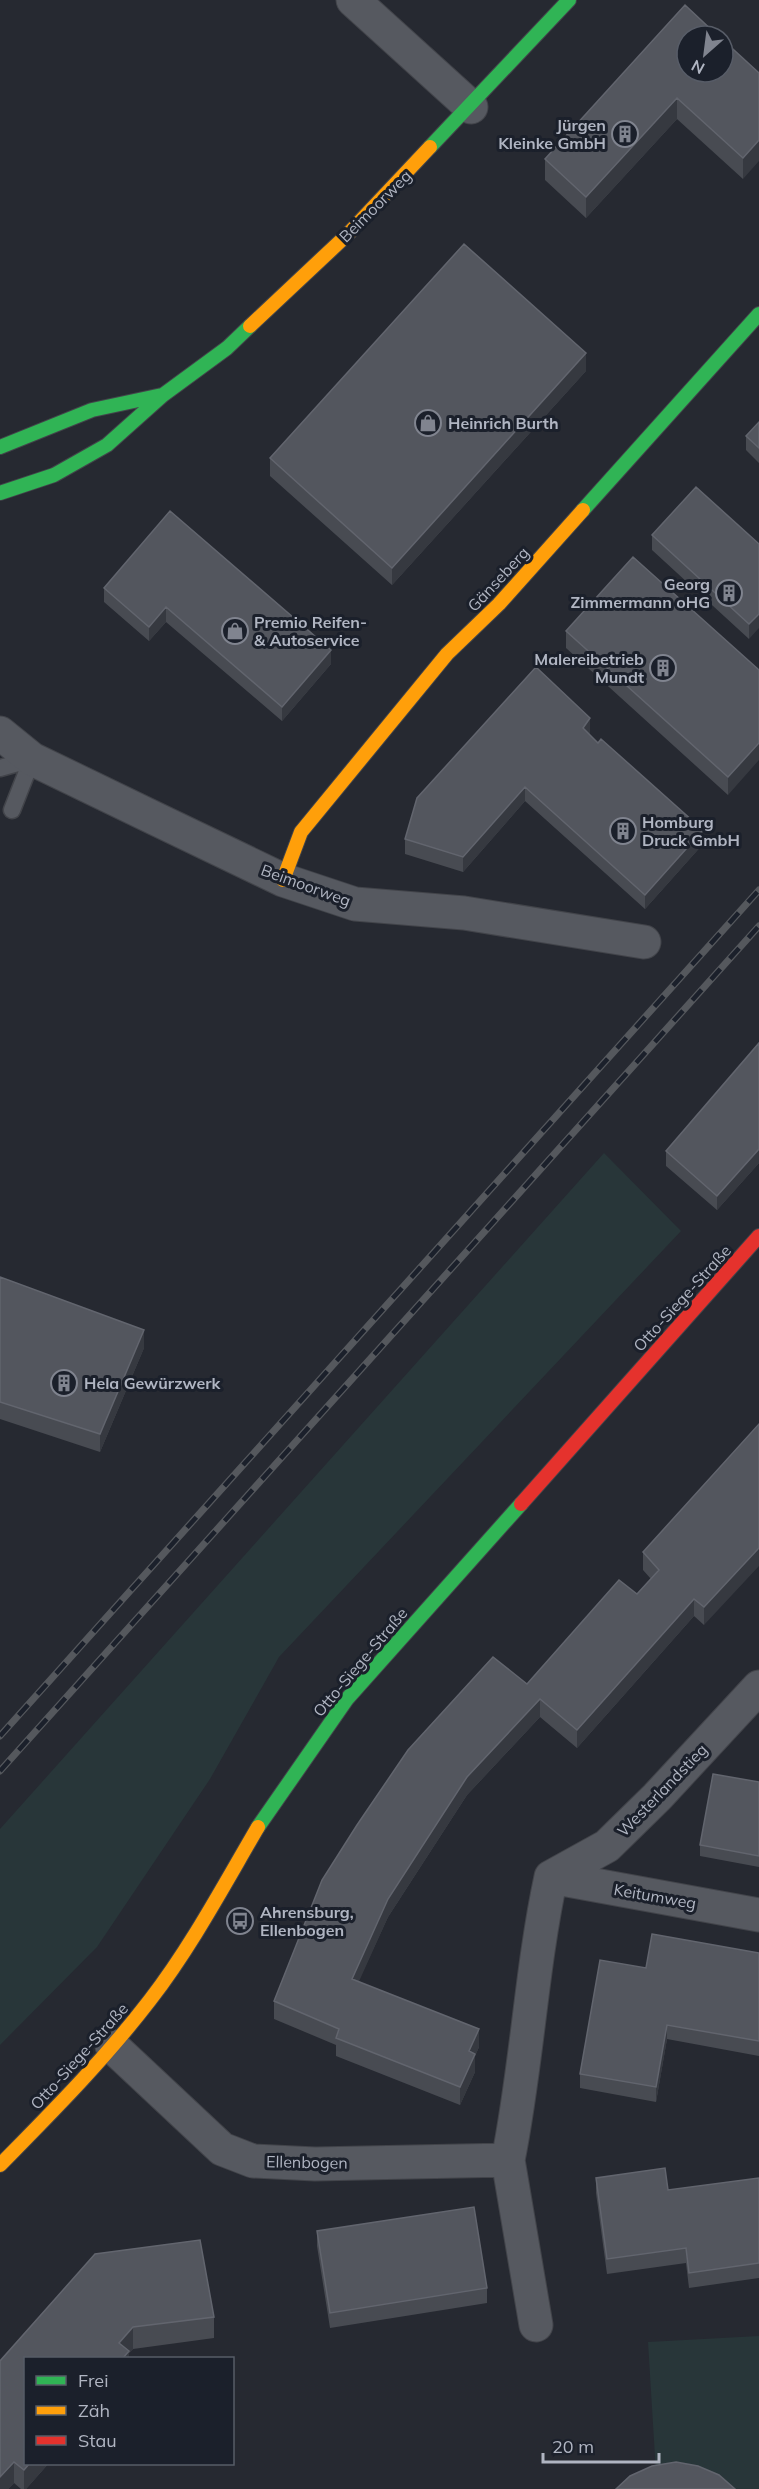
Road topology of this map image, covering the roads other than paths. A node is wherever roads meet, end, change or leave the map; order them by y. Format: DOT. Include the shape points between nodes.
graph roads {
  1 [pos="353,0"];
  2 [pos="569,0"];
  3 [pos="471,107"];
  4 [pos="759,314"];
  5 [pos="163,394"];
  6 [pos="0,447"];
  7 [pos="0,493"];
  8 [pos="0,733"];
  9 [pos="32,759"];
  10 [pos="0,768"];
  11 [pos="12,810"];
  12 [pos="283,880"];
  13 [pos="644,942"];
  14 [pos="759,1236"];
  15 [pos="759,1687"];
  16 [pos="551,1876"];
  17 [pos="759,1915"];
  18 [pos="112,2046"];
  19 [pos="508,2160"];
  20 [pos="0,2165"];
  21 [pos="536,2325"];
  1 -- 3 [label="street"];
  2 -- 3 [label="street, Beimoorweg"];
  3 -- 5 [label="street, Beimoorweg" via="349,233 227,348"];
  4 -- 12 [label="street, Gänseberg" via="499,603 447,654 301,832"];
  5 -- 6 [label="street, Beimoorweg" via="92,410"];
  5 -- 7 [label="street, Beimoorweg" via="107,445 54,475"];
  8 -- 9 [label="street, Beimoorweg"];
  9 -- 10 [label="lane"];
  9 -- 11 [label="lane"];
  9 -- 12 [label="street, Beimoorweg"];
  12 -- 13 [label="street, Beimoorweg" via="355,904 464,913"];
  14 -- 18 [label="street, Otto-Siege-Straße" via="347,1698 268,1810 152,1999"];
  15 -- 16 [label="street, Westerlandstieg" via="607,1846"];
  16 -- 17 [label="street, Keitumweg"];
  16 -- 19 [label="street" via="537,1941 518,2109"];
  18 -- 19 [label="street, Ellenbogen" via="222,2149 253,2161 315,2164"];
  18 -- 20 [label="street, Otto-Siege-Straße" via="87,2077"];
  19 -- 21 [label="street"];
}
